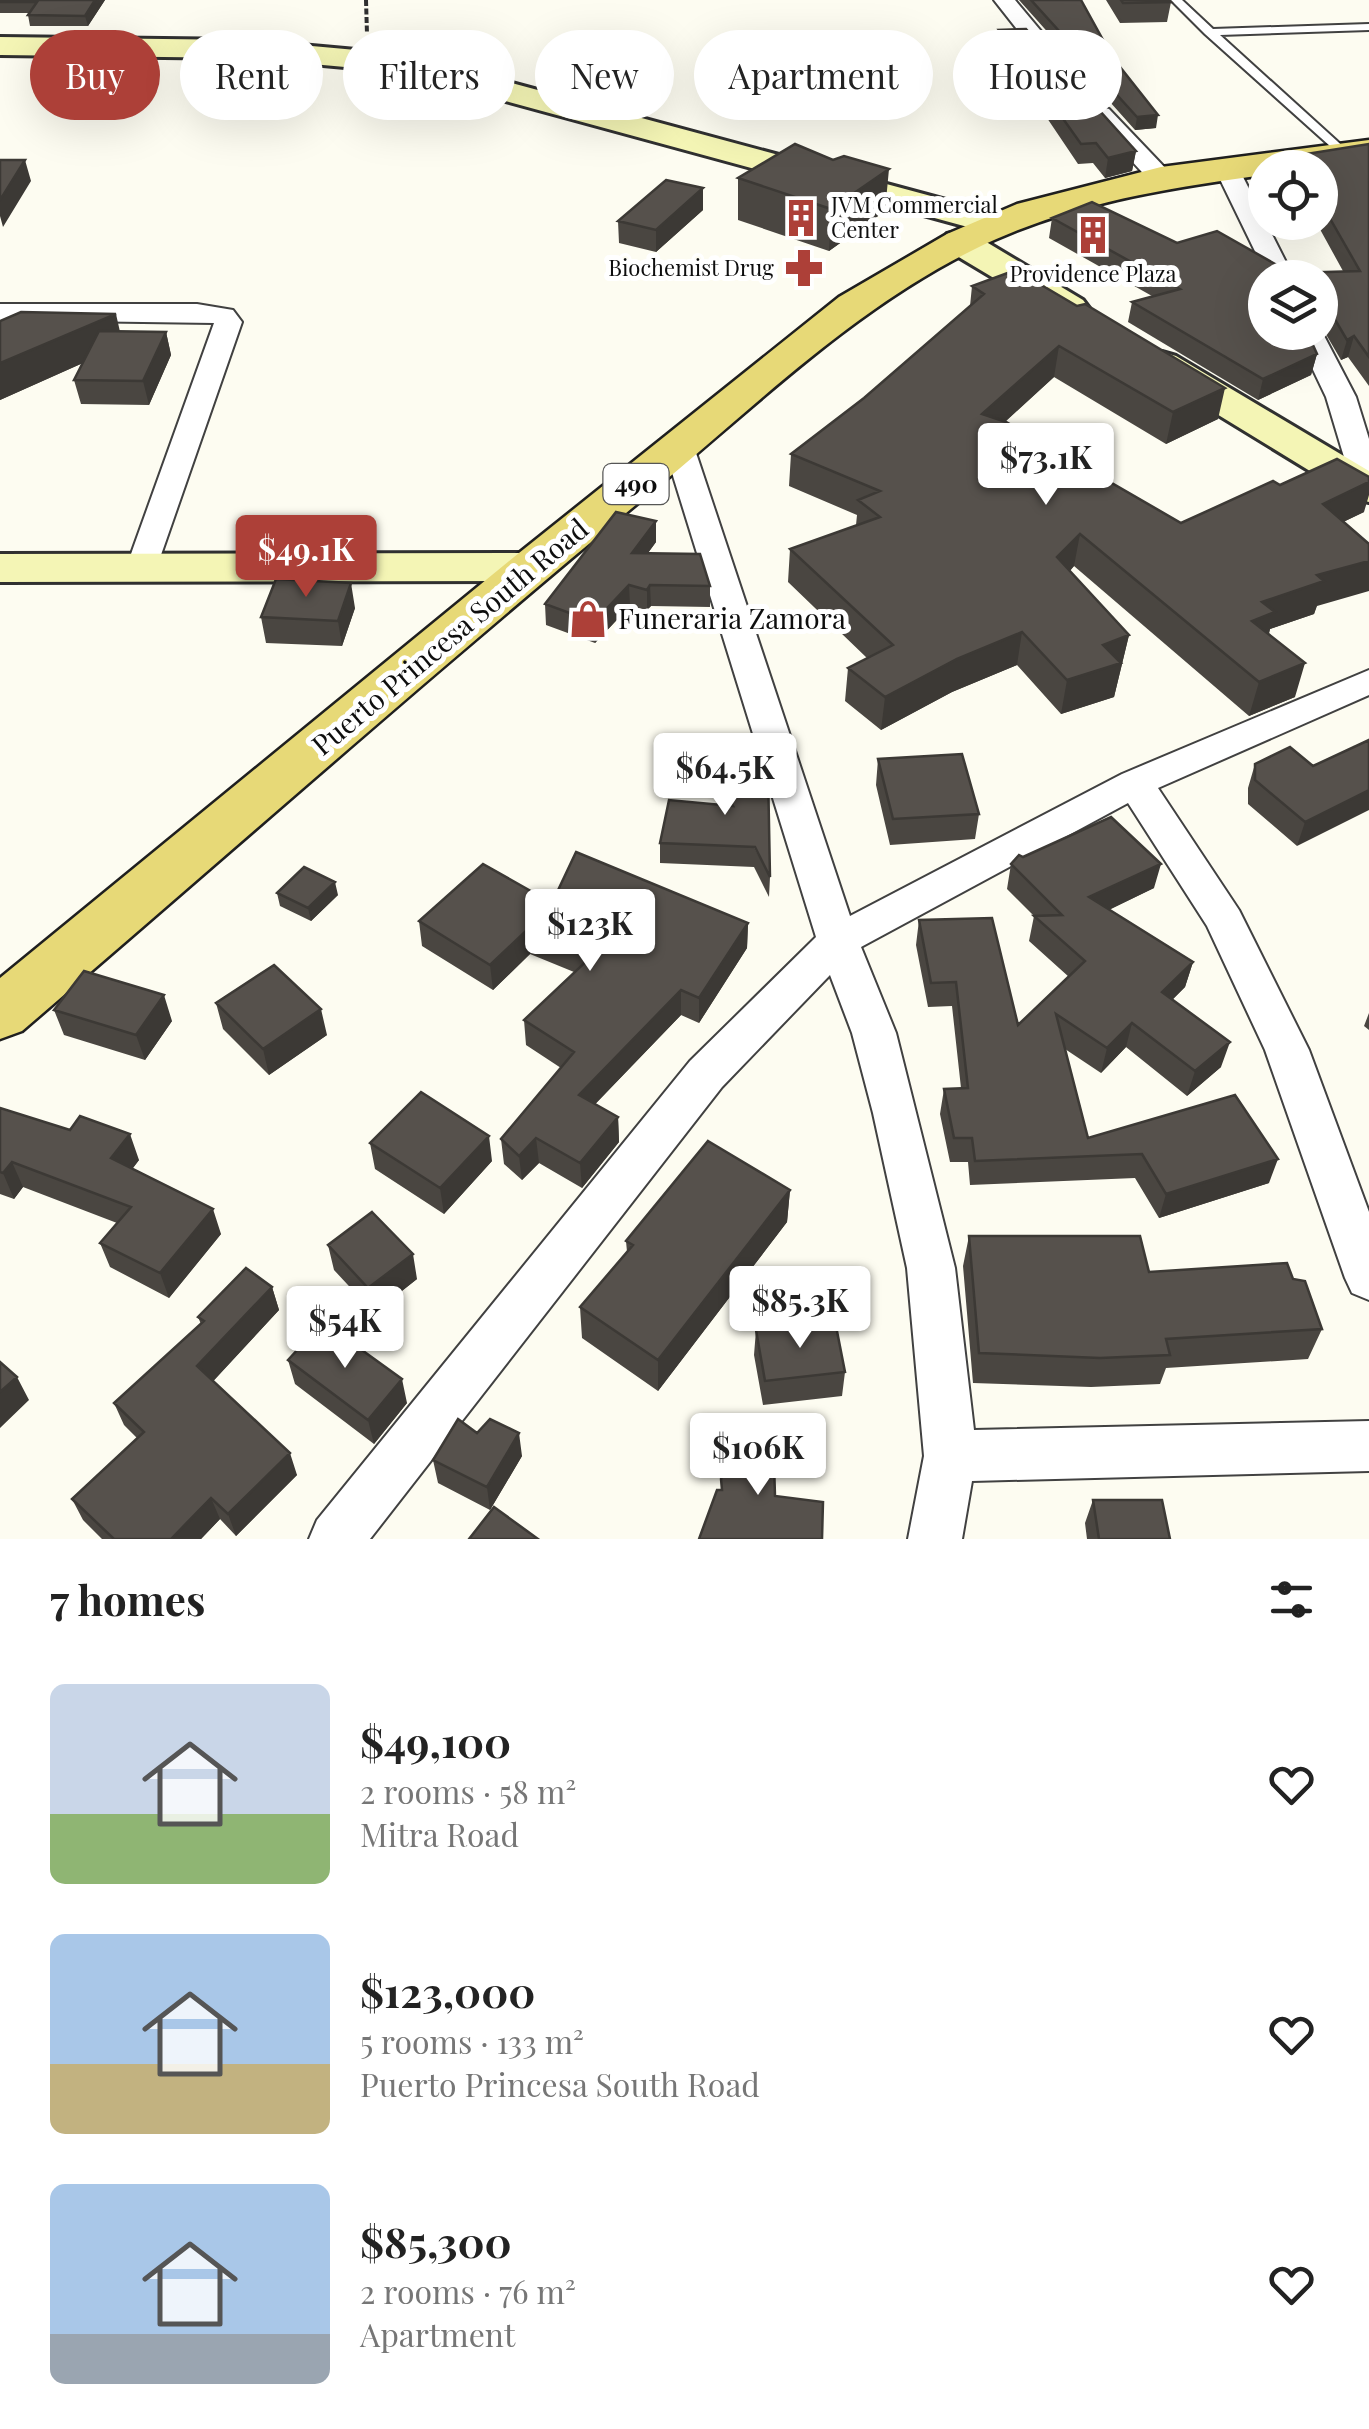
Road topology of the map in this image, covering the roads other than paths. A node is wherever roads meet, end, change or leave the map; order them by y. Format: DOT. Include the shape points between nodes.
graph roads {
  1 [pos="1004,0"];
  2 [pos="1176,0"];
  3 [pos="1369,28"];
  4 [pos="1208,32"];
  5 [pos="0,46"];
  6 [pos="1356,152"];
  7 [pos="1227,169"];
  8 [pos="1160,178"];
  9 [pos="978,233"];
  10 [pos="1272,260"];
  11 [pos="0,312"];
  12 [pos="1096,324"];
  13 [pos="1130,345"];
  14 [pos="1318,350"];
  15 [pos="680,450"];
  16 [pos="1369,488"];
  17 [pos="531,567"];
  18 [pos="0,568"];
  19 [pos="142,568"];
  20 [pos="1369,681"];
  21 [pos="1136,783"];
  22 [pos="838,941"];
  23 [pos="0,1014"];
  24 [pos="1369,1278"];
  25 [pos="1369,1446"];
  26 [pos="950,1456"];
  27 [pos="336,1539"];
  28 [pos="935,1539"];
  1 -- 8 [label="street"];
  2 -- 4 [label="lane"];
  3 -- 4 [label="lane"];
  4 -- 6 [label="lane"];
  5 -- 9 [label="street" via="245,48 367,60 497,89"];
  6 -- 7 [label="main road, Puerto Princesa South Road / 490"];
  7 -- 8 [label="main road, Puerto Princesa South Road / 490"];
  7 -- 10 [label="street"];
  8 -- 9 [label="main road, Puerto Princesa South Road / 490"];
  9 -- 12 [label="street"];
  9 -- 15 [label="main road, Puerto Princesa South Road / 490" via="853,305"];
  11 -- 19 [label="street" via="197,312 228,322"];
  13 -- 16 [label="street"];
  14 -- 16 [label="street" via="1341,397"];
  15 -- 17 [label="main road, Puerto Princesa South Road / 490"];
  15 -- 22 [label="street"];
  17 -- 19 [label="street"];
  17 -- 23 [label="main road, Puerto Princesa South Road / 490"];
  18 -- 19 [label="street"];
  20 -- 21 [label="street"];
  21 -- 22 [label="street"];
  21 -- 24 [label="street" via="1225,922 1279,1034"];
  22 -- 26 [label="street" via="874,1033 931,1268"];
  22 -- 27 [label="street" via="706,1074"];
  25 -- 26 [label="street"];
  26 -- 28 [label="street"];
}
